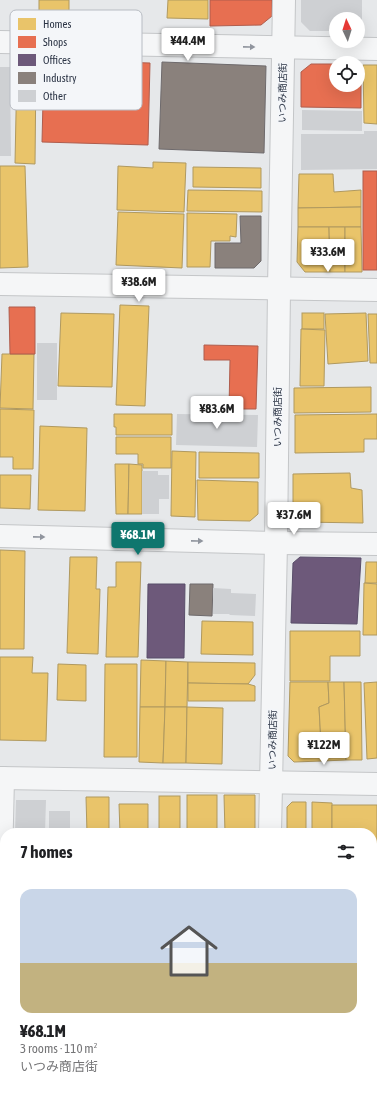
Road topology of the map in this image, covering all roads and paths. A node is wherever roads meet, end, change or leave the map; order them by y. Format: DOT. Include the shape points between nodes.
graph roads {
  1 [pos="284,0"];
  2 [pos="0,42"];
  3 [pos="10,42"];
  4 [pos="142,45"];
  5 [pos="283,47"];
  6 [pos="377,49"];
  7 [pos="0,284"];
  8 [pos="279,289"];
  9 [pos="377,290"];
  10 [pos="0,536"];
  11 [pos="276,543"];
  12 [pos="377,544"];
  13 [pos="1,778"];
  14 [pos="271,783"];
  15 [pos="377,784"];
  16 [pos="1,828"];
  17 [pos="270,828"];
  1 -- 5 [label="street, いつみ商店街"];
  2 -- 3 [label="street, one-way"];
  4 -- 5 [label="street, one-way"];
  5 -- 6 [label="street"];
  5 -- 8 [label="street, いつみ商店街"];
  7 -- 8 [label="street"];
  8 -- 9 [label="street"];
  8 -- 11 [label="street, いつみ商店街"];
  10 -- 11 [label="street, one-way"];
  11 -- 12 [label="street"];
  11 -- 14 [label="street, いつみ商店街"];
  13 -- 14 [label="street"];
  13 -- 16 [label="street"];
  14 -- 15 [label="street"];
  14 -- 17 [label="street, いつみ商店街"];
}
